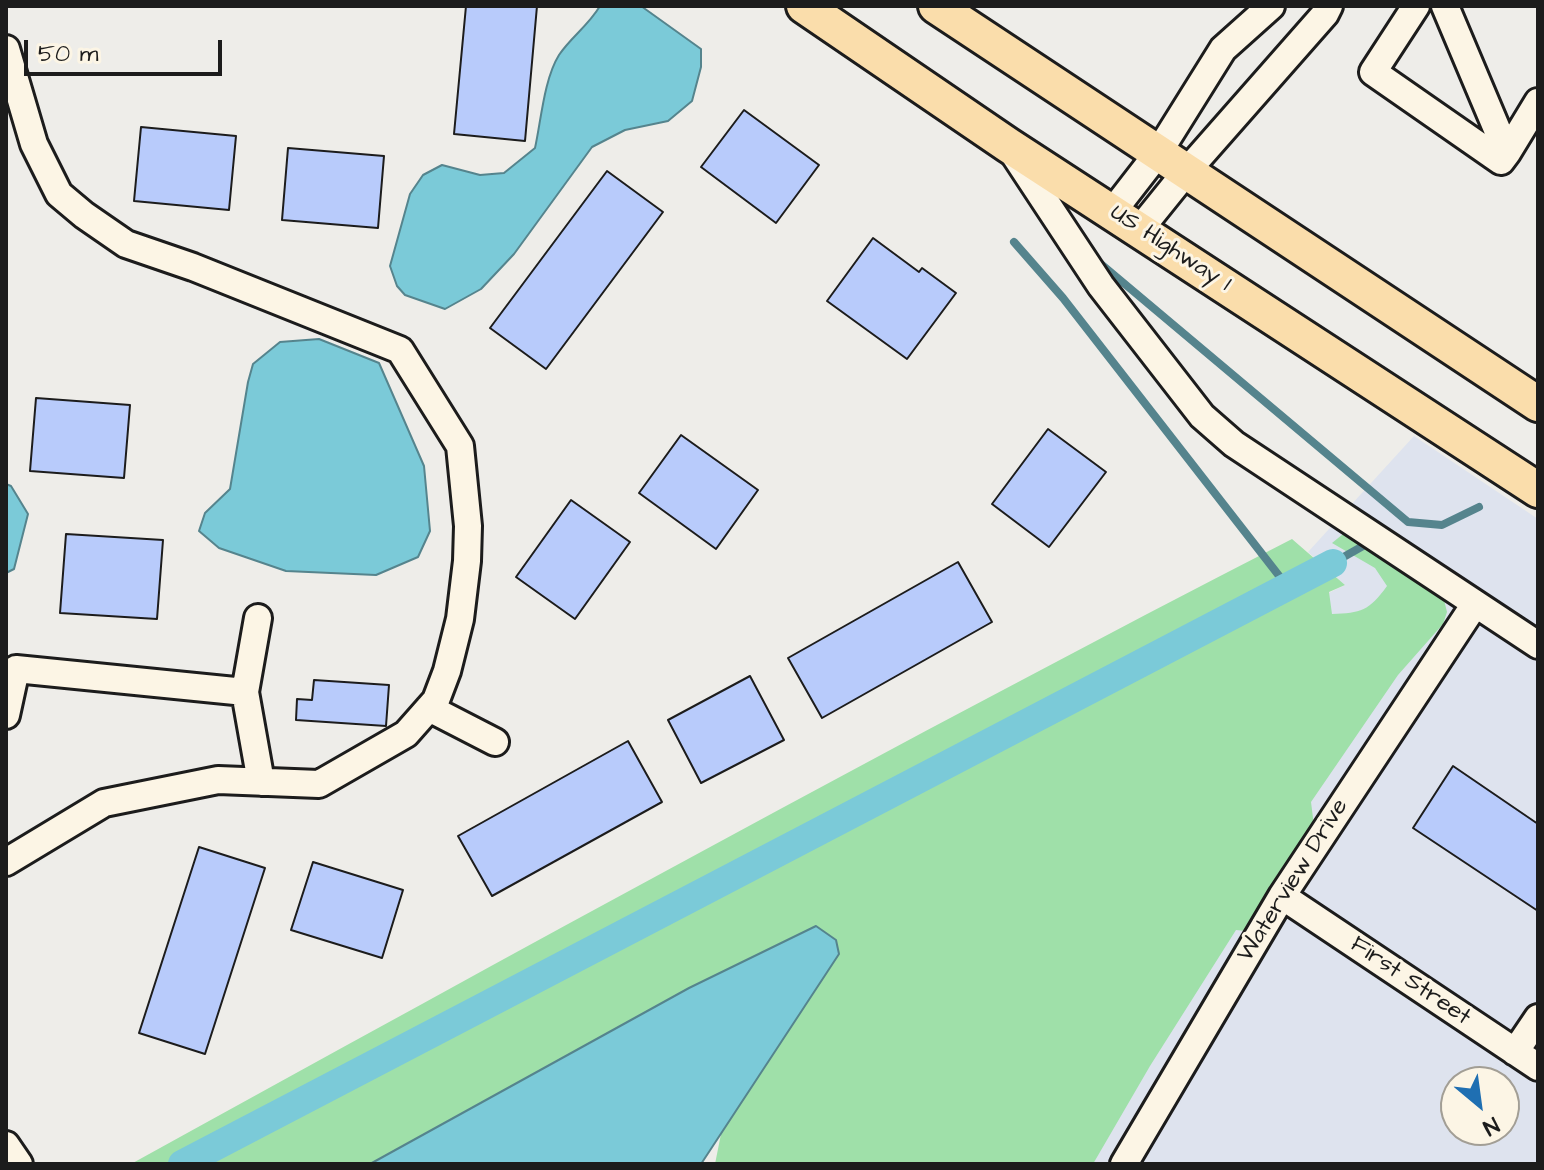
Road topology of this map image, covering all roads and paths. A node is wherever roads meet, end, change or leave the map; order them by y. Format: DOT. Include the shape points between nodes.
graph roads {
  1 [pos="804,6"];
  2 [pos="936,6"];
  3 [pos="1271,6"];
  4 [pos="1329,6"];
  5 [pos="1416,6"];
  6 [pos="1445,6"];
  7 [pos="6,49"];
  8 [pos="1538,102"];
  9 [pos="1008,145"];
  10 [pos="1158,153"];
  11 [pos="1507,153"];
  12 [pos="1186,172"];
  13 [pos="1126,220"];
  14 [pos="1538,404"];
  15 [pos="1538,490"];
  16 [pos="1475,604"];
  17 [pos="258,618"];
  18 [pos="1538,645"];
  19 [pos="245,692"];
  20 [pos="429,708"];
  21 [pos="6,715"];
  22 [pos="495,742"];
  23 [pos="261,782"];
  24 [pos="6,862"];
  25 [pos="1282,896"];
  26 [pos="1538,1018"];
  27 [pos="1515,1052"];
  28 [pos="1538,1067"];
  29 [pos="6,1145"];
  30 [pos="19,1164"];
  31 [pos="1124,1164"];
  1 -- 9 [label="main road, US Highway 1"];
  2 -- 10 [label="main road"];
  3 -- 10 [label="street" via="1223,49"];
  4 -- 12 [label="street"];
  5 -- 11 [label="street" via="1373,72 1501,161"];
  6 -- 11 [label="street"];
  7 -- 20 [label="street" via="34,144 59,194 84,215 126,244 400,350 460,446 468,526 456,641"];
  8 -- 11 [label="street"];
  9 -- 13 [label="main road, US Highway 1"];
  9 -- 16 [label="street" via="1101,286 1202,416 1234,444"];
  10 -- 12 [label="main road"];
  10 -- 13 [label="street"];
  12 -- 13 [label="street"];
  12 -- 14 [label="main road"];
  13 -- 15 [label="main road, US Highway 1"];
  16 -- 18 [label="street"];
  16 -- 25 [label="street, Waterview Drive"];
  17 -- 19 [label="street"];
  19 -- 21 [label="street" via="16,669"];
  19 -- 23 [label="street"];
  20 -- 22 [label="street"];
  20 -- 23 [label="street" via="406,734 319,784"];
  23 -- 24 [label="street" via="218,780 104,803"];
  25 -- 27 [label="street, First Street"];
  25 -- 31 [label="street, Waterview Drive"];
  26 -- 27 [label="street"];
  27 -- 28 [label="street, First Street"];
  29 -- 30 [label="street"];
}
